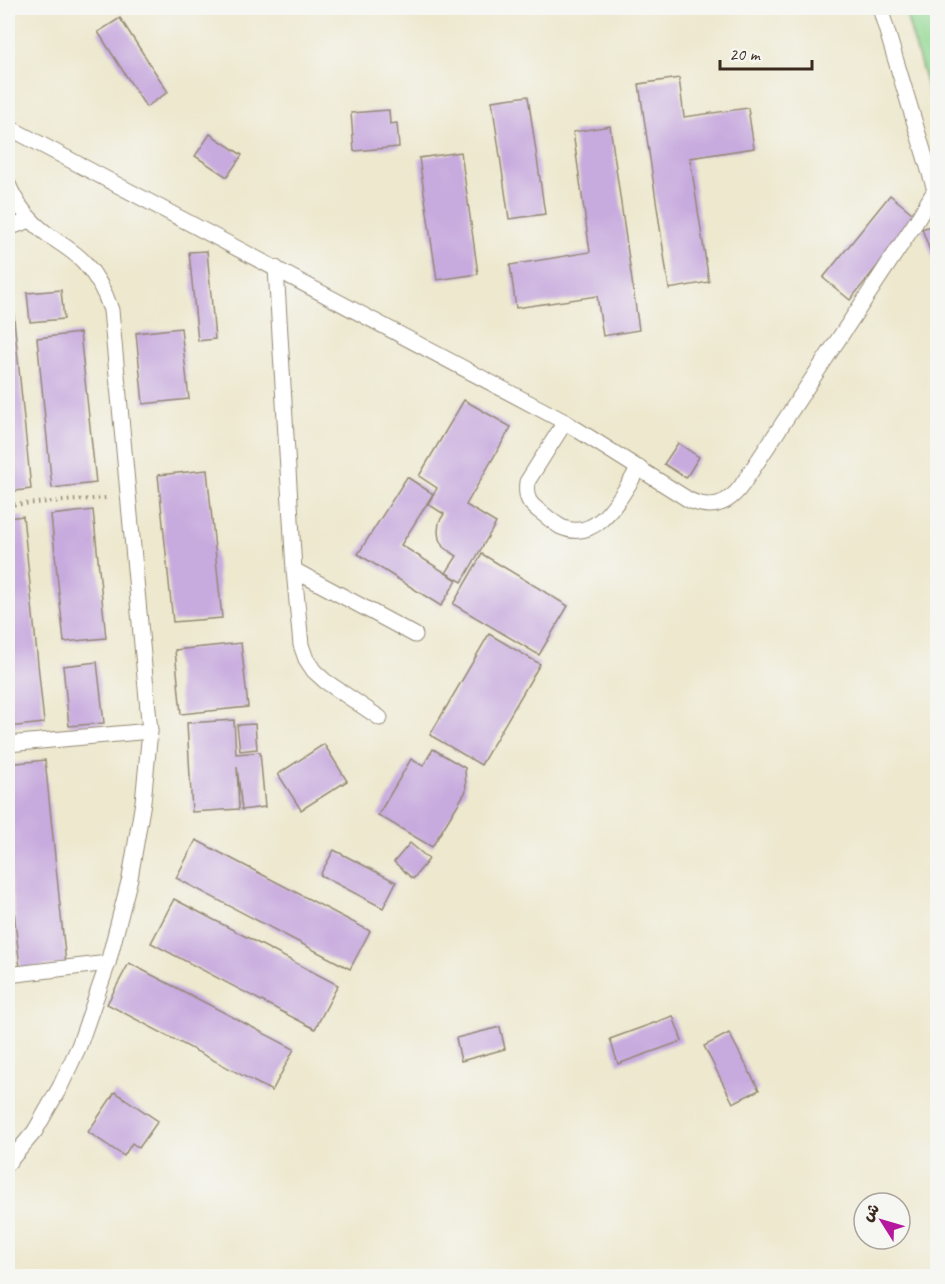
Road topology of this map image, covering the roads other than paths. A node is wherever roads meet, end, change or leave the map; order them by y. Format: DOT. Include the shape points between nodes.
graph roads {
  1 [pos="880,8"];
  2 [pos="8,127"];
  3 [pos="8,184"];
  4 [pos="936,190"];
  5 [pos="32,220"];
  6 [pos="8,228"];
  7 [pos="276,268"];
  8 [pos="565,422"];
  9 [pos="639,468"];
  10 [pos="294,570"];
  11 [pos="415,635"];
  12 [pos="380,718"];
  13 [pos="150,731"];
  14 [pos="8,744"];
  15 [pos="108,963"];
  16 [pos="8,975"];
  17 [pos="8,1163"];
  1 -- 4 [label="lane"];
  2 -- 7 [label="lane"];
  3 -- 5 [label="lane" via="13,198"];
  4 -- 9 [label="lane" via="736,494 719,504 698,504"];
  5 -- 6 [label="lane"];
  5 -- 13 [label="lane" via="95,275 111,310"];
  7 -- 8 [label="lane"];
  7 -- 10 [label="lane"];
  8 -- 9 [label="lane"];
  8 -- 9 [label="lane" via="527,482 526,490 533,506 561,527 582,530 602,520"];
  10 -- 11 [label="lane"];
  10 -- 12 [label="lane" via="301,645 306,659 325,681"];
  13 -- 14 [label="lane"];
  13 -- 15 [label="lane" via="130,878"];
  15 -- 16 [label="lane"];
  15 -- 17 [label="lane" via="60,1087 35,1131"];
}
